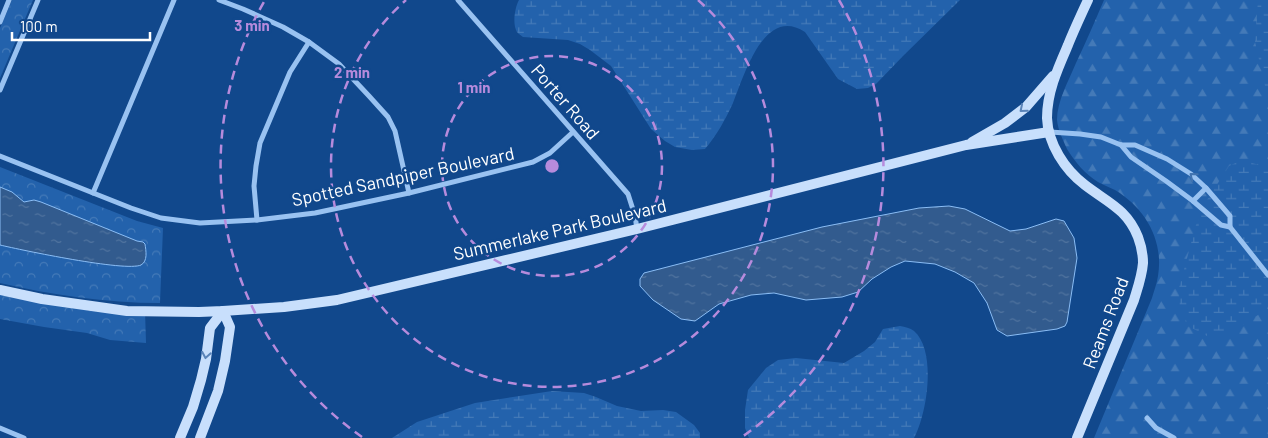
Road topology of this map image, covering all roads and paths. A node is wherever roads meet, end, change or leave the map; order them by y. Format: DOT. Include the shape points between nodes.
graph roads {
  1 [pos="9,0"];
  2 [pos="38,0"];
  3 [pos="174,0"];
  4 [pos="219,0"];
  5 [pos="458,0"];
  6 [pos="1088,0"];
  7 [pos="0,22"];
  8 [pos="309,42"];
  9 [pos="1056,74"];
  10 [pos="0,90"];
  11 [pos="573,132"];
  12 [pos="1049,132"];
  13 [pos="966,145"];
  14 [pos="1122,145"];
  15 [pos="0,156"];
  16 [pos="1206,188"];
  17 [pos="409,192"];
  18 [pos="93,193"];
  19 [pos="1193,201"];
  20 [pos="257,220"];
  21 [pos="1230,227"];
  22 [pos="637,229"];
  23 [pos="1268,275"];
  24 [pos="0,290"];
  25 [pos="223,311"];
  26 [pos="1147,418"];
  27 [pos="0,428"];
  28 [pos="24,438"];
  29 [pos="180,438"];
  30 [pos="200,438"];
  31 [pos="1077,438"];
  32 [pos="1174,438"];
  1 -- 7 [label="street"];
  2 -- 10 [label="street"];
  3 -- 18 [label="street"];
  4 -- 8 [label="street" via="283,27"];
  5 -- 11 [label="street, Porter Road"];
  6 -- 9 [label="main road"];
  8 -- 17 [label="street" via="339,64 388,117 395,131"];
  8 -- 20 [label="street" via="290,72 260,143 254,186"];
  9 -- 12 [label="main road, Reams Road" via="1048,107"];
  9 -- 13 [label="main road, one-way" via="1026,107"];
  11 -- 17 [label="street, Spotted Sandpiper Boulevard" via="550,154 533,162"];
  11 -- 22 [label="street, Porter Road" via="628,194"];
  12 -- 13 [label="main road, Summerlake Park Boulevard"];
  12 -- 14 [label="street, Summerlake Park Boulevard" via="1101,137"];
  12 -- 31 [label="main road, Reams Road" via="1058,155 1075,177 1130,220 1141,245 1143,261 1134,300"];
  13 -- 22 [label="main road, Summerlake Park Boulevard"];
  16 -- 14 [label="street, Summerlake Park Boulevard, one-way" via="1167,159 1135,144"];
  14 -- 19 [label="street, Summerlake Park Boulevard" via="1131,157"];
  15 -- 18 [label="street, Spotted Sandpiper Boulevard"];
  16 -- 19 [label="street"];
  16 -- 21 [label="street, Summerlake Park Boulevard" via="1230,216"];
  17 -- 20 [label="street, Spotted Sandpiper Boulevard" via="315,213"];
  18 -- 20 [label="street, Spotted Sandpiper Boulevard" via="161,218 200,223"];
  19 -- 21 [label="street, Summerlake Park Boulevard" via="1221,225"];
  21 -- 23 [label="street, Summerlake Park Boulevard"];
  22 -- 25 [label="main road, Summerlake Park Boulevard" via="337,300"];
  24 -- 25 [label="main road, Summerlake Park Boulevard" via="128,311"];
  25 -- 29 [label="main road, one-way" via="210,328 201,380"];
  25 -- 30 [label="main road" via="230,327 225,361 218,391"];
  26 -- 32 [label="street" via="1156,428"];
  27 -- 28 [label="street"];
}
